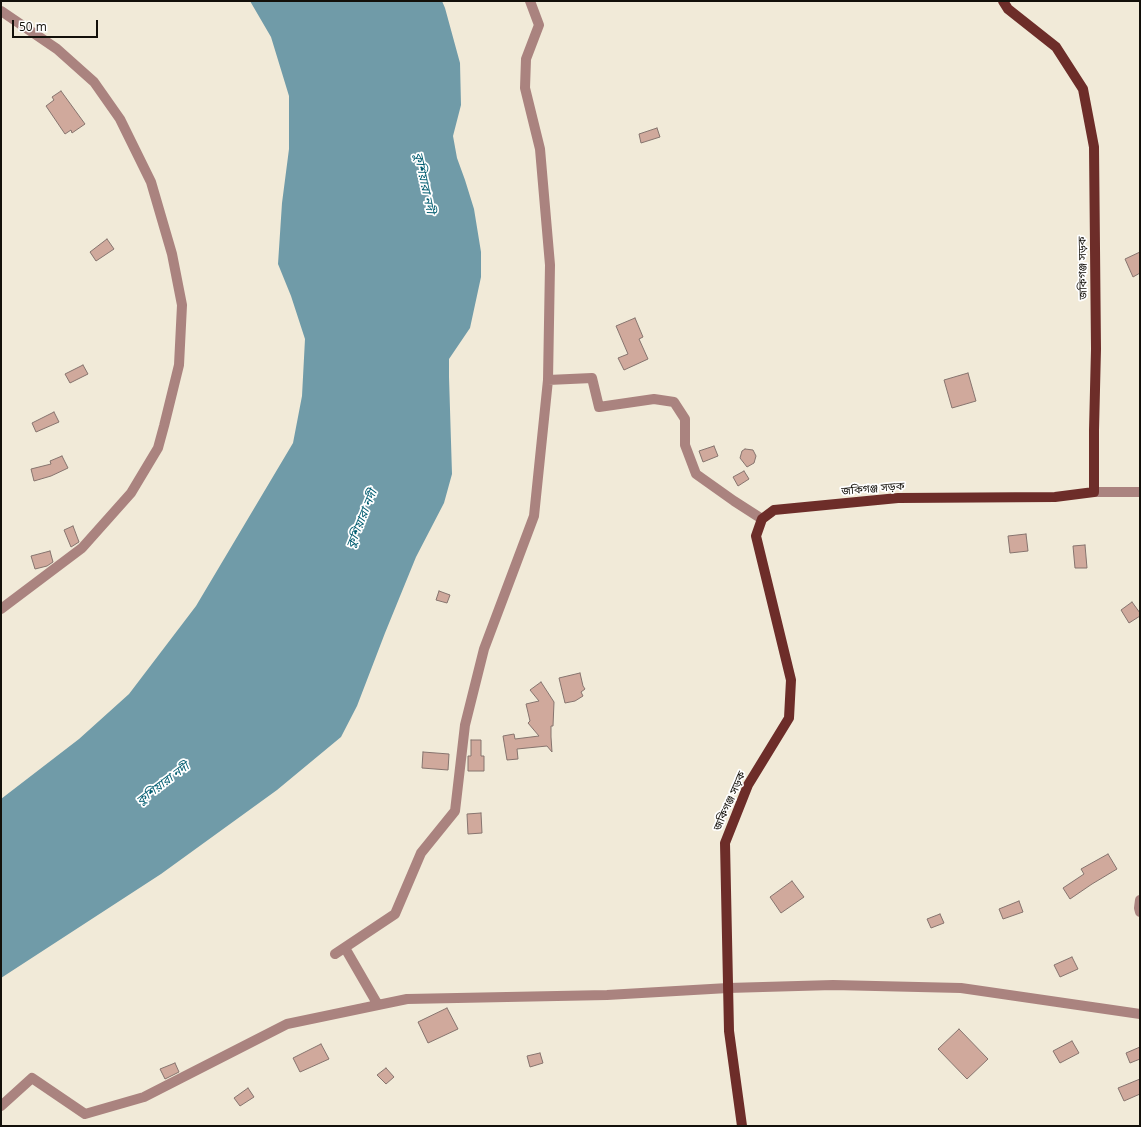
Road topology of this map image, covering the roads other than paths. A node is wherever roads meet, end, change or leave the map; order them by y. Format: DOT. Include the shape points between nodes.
graph roads {
  1 [pos="530,1"];
  2 [pos="1003,1"];
  3 [pos="1,10"];
  4 [pos="548,380"];
  5 [pos="1094,492"];
  6 [pos="1140,492"];
  7 [pos="762,519"];
  8 [pos="1,609"];
  9 [pos="1140,900"];
  10 [pos="1140,912"];
  11 [pos="345,948"];
  12 [pos="335,954"];
  13 [pos="728,988"];
  14 [pos="378,1005"];
  15 [pos="1140,1014"];
  16 [pos="1,1106"];
  17 [pos="742,1126"];
  1 -- 4 [label="street" via="538,25 526,59 525,88 540,149 550,265"];
  2 -- 5 [label="main road, জকিগঞ্জ সড়ক" via="1008,9 1056,47 1083,89 1094,147"];
  3 -- 8 [label="street" via="57,49 94,82 120,119 151,182 172,254 182,305 179,365 162,433 158,448 132,493 82,548"];
  4 -- 7 [label="street" via="592,378 599,407 654,400 674,402 685,419 685,445 696,474"];
  4 -- 11 [label="street" via="534,516 484,649 465,725 455,812 421,853 394,914"];
  5 -- 6 [label="street"];
  5 -- 7 [label="main road, জকিগঞ্জ সড়ক" via="1055,497 898,498 774,510"];
  7 -- 13 [label="main road, জকিগঞ্জ সড়ক" via="756,536 791,680 789,718 748,785 725,843"];
  9 -- 10 [label="street"];
  11 -- 12 [label="street"];
  11 -- 14 [label="street"];
  13 -- 14 [label="street" via="607,995 407,999"];
  13 -- 15 [label="street" via="833,985 961,988"];
  13 -- 17 [label="main road, জকিগঞ্জ সড়ক" via="729,1031"];
  14 -- 16 [label="street" via="287,1024 144,1097 85,1114 32,1078"];
}
